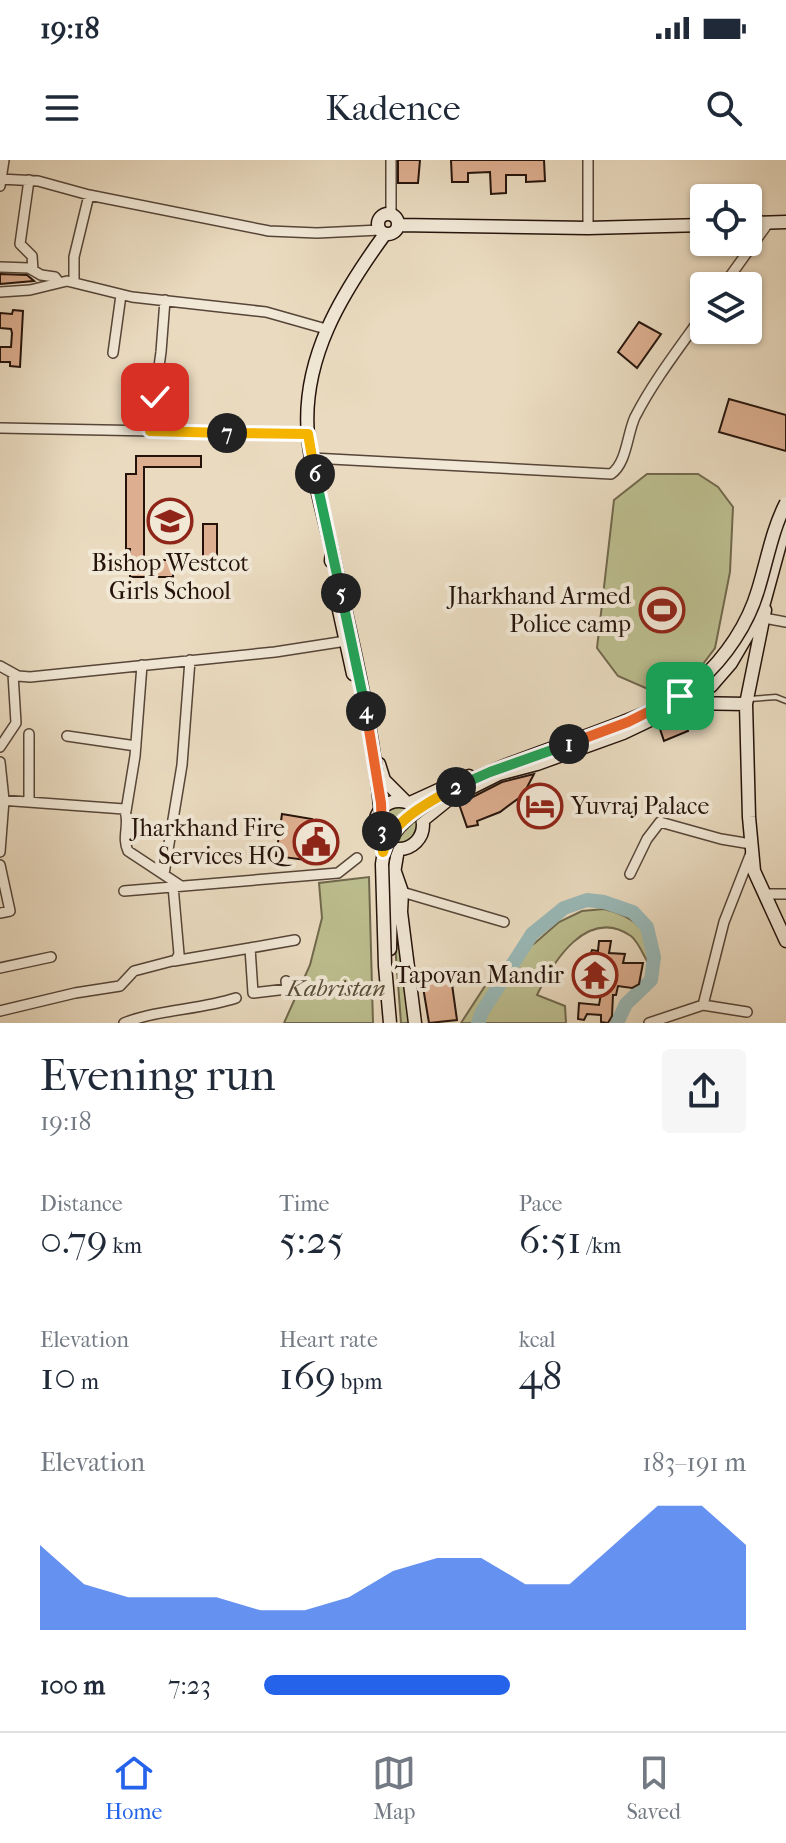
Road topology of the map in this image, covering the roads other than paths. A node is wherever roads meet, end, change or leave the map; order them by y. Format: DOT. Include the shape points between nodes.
graph roads {
  1 [pos="4,160"];
  2 [pos="391,160"];
  3 [pos="588,160"];
  4 [pos="0,179"];
  5 [pos="29,180"];
  6 [pos="0,186"];
  7 [pos="89,195"];
  8 [pos="395,220"];
  9 [pos="762,222"];
  10 [pos="769,222"];
  11 [pos="786,222"];
  12 [pos="690,225"];
  13 [pos="588,228"];
  14 [pos="382,232"];
  15 [pos="0,267"];
  16 [pos="33,270"];
  17 [pos="733,272"];
  18 [pos="59,282"];
  19 [pos="74,282"];
  20 [pos="0,292"];
  21 [pos="121,295"];
  22 [pos="165,300"];
  23 [pos="326,329"];
  24 [pos="690,334"];
  25 [pos="113,353"];
  26 [pos="0,428"];
  27 [pos="150,431"];
  28 [pos="308,434"];
  29 [pos="312,458"];
  30 [pos="786,500"];
  31 [pos="786,514"];
  32 [pos="786,522"];
  33 [pos="332,551"];
  34 [pos="769,579"];
  35 [pos="764,618"];
  36 [pos="786,622"];
  37 [pos="346,641"];
  38 [pos="190,660"];
  39 [pos="142,665"];
  40 [pos="0,666"];
  41 [pos="13,674"];
  42 [pos="746,701"];
  43 [pos="786,701"];
  44 [pos="686,703"];
  45 [pos="29,734"];
  46 [pos="67,736"];
  47 [pos="136,746"];
  48 [pos="0,747"];
  49 [pos="0,762"];
  50 [pos="2,800"];
  51 [pos="29,801"];
  52 [pos="408,803"];
  53 [pos="126,811"];
  54 [pos="376,815"];
  55 [pos="423,820"];
  56 [pos="751,848"];
  57 [pos="398,849"];
  58 [pos="0,852"];
  59 [pos="383,852"];
  60 [pos="357,858"];
  61 [pos="0,865"];
  62 [pos="394,868"];
  63 [pos="164,874"];
  64 [pos="630,874"];
  65 [pos="177,886"];
  66 [pos="124,891"];
  67 [pos="402,892"];
  68 [pos="764,894"];
  69 [pos="786,894"];
  70 [pos="0,913"];
  71 [pos="504,922"];
  72 [pos="295,940"];
  73 [pos="786,941"];
  74 [pos="250,948"];
  75 [pos="51,957"];
  76 [pos="174,961"];
  77 [pos="0,968"];
  78 [pos="286,981"];
  79 [pos="236,998"];
  80 [pos="703,1005"];
  81 [pos="0,1011"];
  82 [pos="747,1012"];
  83 [pos="124,1023"];
  84 [pos="392,1023"];
  85 [pos="415,1023"];
  86 [pos="649,1023"];
  1 -- 4 [label="street"];
  2 -- 8 [label="street"];
  3 -- 13 [label="street"];
  4 -- 5 [label="street"];
  4 -- 6 [label="street"];
  5 -- 7 [label="street"];
  5 -- 16 [label="street" via="20,244 32,256"];
  7 -- 14 [label="street" via="283,233"];
  7 -- 19 [label="street" via="74,257"];
  8 -- 13 [label="main road"];
  8 -- 14 [label="main road" via="395,232"];
  9 -- 10 [label="main road"];
  10 -- 11 [label="main road"];
  10 -- 17 [label="street"];
  12 -- 13 [label="main road"];
  14 -- 23 [label="main road"];
  15 -- 16 [label="street"];
  16 -- 18 [label="street"];
  18 -- 19 [label="street"];
  18 -- 20 [label="street"];
  19 -- 21 [label="street"];
  21 -- 22 [label="street"];
  21 -- 25 [label="street"];
  22 -- 23 [label="street" via="266,312"];
  22 -- 27 [label="street"];
  23 -- 28 [label="main road" via="312,376"];
  24 -- 29 [label="street" via="646,398 620,466 611,474"];
  26 -- 27 [label="street"];
  27 -- 28 [label="street"];
  28 -- 29 [label="main road"];
  29 -- 33 [label="main road"];
  30 -- 52 [label="main road" via="751,601 731,638 699,678 627,717"];
  30 -- 59 [label="main road, bridge" via="753,605 735,639 701,680 628,722 465,782 406,820"];
  31 -- 84 [label="main road, bridge" via="756,612 705,684 624,728 461,789 418,817 397,839 389,858 387,917"];
  32 -- 34 [label="main road"];
  33 -- 37 [label="main road"];
  33 -- 52 [label="main road" via="341,567 380,773"];
  33 -- 59 [label="main road, bridge" via="374,752"];
  34 -- 35 [label="main road"];
  34 -- 44 [label="main road" via="762,610 731,663"];
  35 -- 36 [label="street"];
  35 -- 42 [label="main road"];
  37 -- 38 [label="street"];
  37 -- 54 [label="main road" via="369,748"];
  38 -- 39 [label="street"];
  38 -- 63 [label="street" via="182,765"];
  39 -- 41 [label="street" via="30,677"];
  39 -- 47 [label="street"];
  40 -- 41 [label="street"];
  41 -- 48 [label="street" via="16,723"];
  42 -- 43 [label="lane"];
  42 -- 44 [label="main road"];
  42 -- 56 [label="main road"];
  44 -- 55 [label="main road" via="623,733 499,774 449,799"];
  45 -- 51 [label="street"];
  46 -- 47 [label="street"];
  47 -- 53 [label="street"];
  49 -- 50 [label="street"];
  50 -- 51 [label="street"];
  50 -- 58 [label="street"];
  51 -- 53 [label="street"];
  52 -- 54 [label="main road" via="394,802"];
  52 -- 55 [label="main road"];
  53 -- 63 [label="street" via="126,847"];
  54 -- 57 [label="main road" via="379,838"];
  54 -- 84 [label="main road" via="381,953"];
  55 -- 57 [label="main road" via="418,841"];
  56 -- 64 [label="street" via="660,822"];
  56 -- 68 [label="main road"];
  56 -- 80 [label="street" via="720,934"];
  57 -- 62 [label="main road"];
  59 -- 84 [label="main road, bridge"];
  60 -- 65 [label="street" via="338,873"];
  61 -- 70 [label="street" via="10,911"];
  62 -- 67 [label="main road"];
  62 -- 84 [label="main road"];
  63 -- 65 [label="street"];
  65 -- 66 [label="street"];
  65 -- 76 [label="street" via="179,954"];
  67 -- 71 [label="street"];
  67 -- 85 [label="main road"];
  68 -- 69 [label="street"];
  68 -- 73 [label="main road"];
  72 -- 74 [label="street"];
  74 -- 76 [label="street"];
  74 -- 78 [label="street" via="253,993 287,989"];
  75 -- 77 [label="street"];
  76 -- 81 [label="street" via="134,971 120,986"];
  79 -- 83 [label="street"];
  80 -- 82 [label="street"];
  80 -- 86 [label="street"];
}
